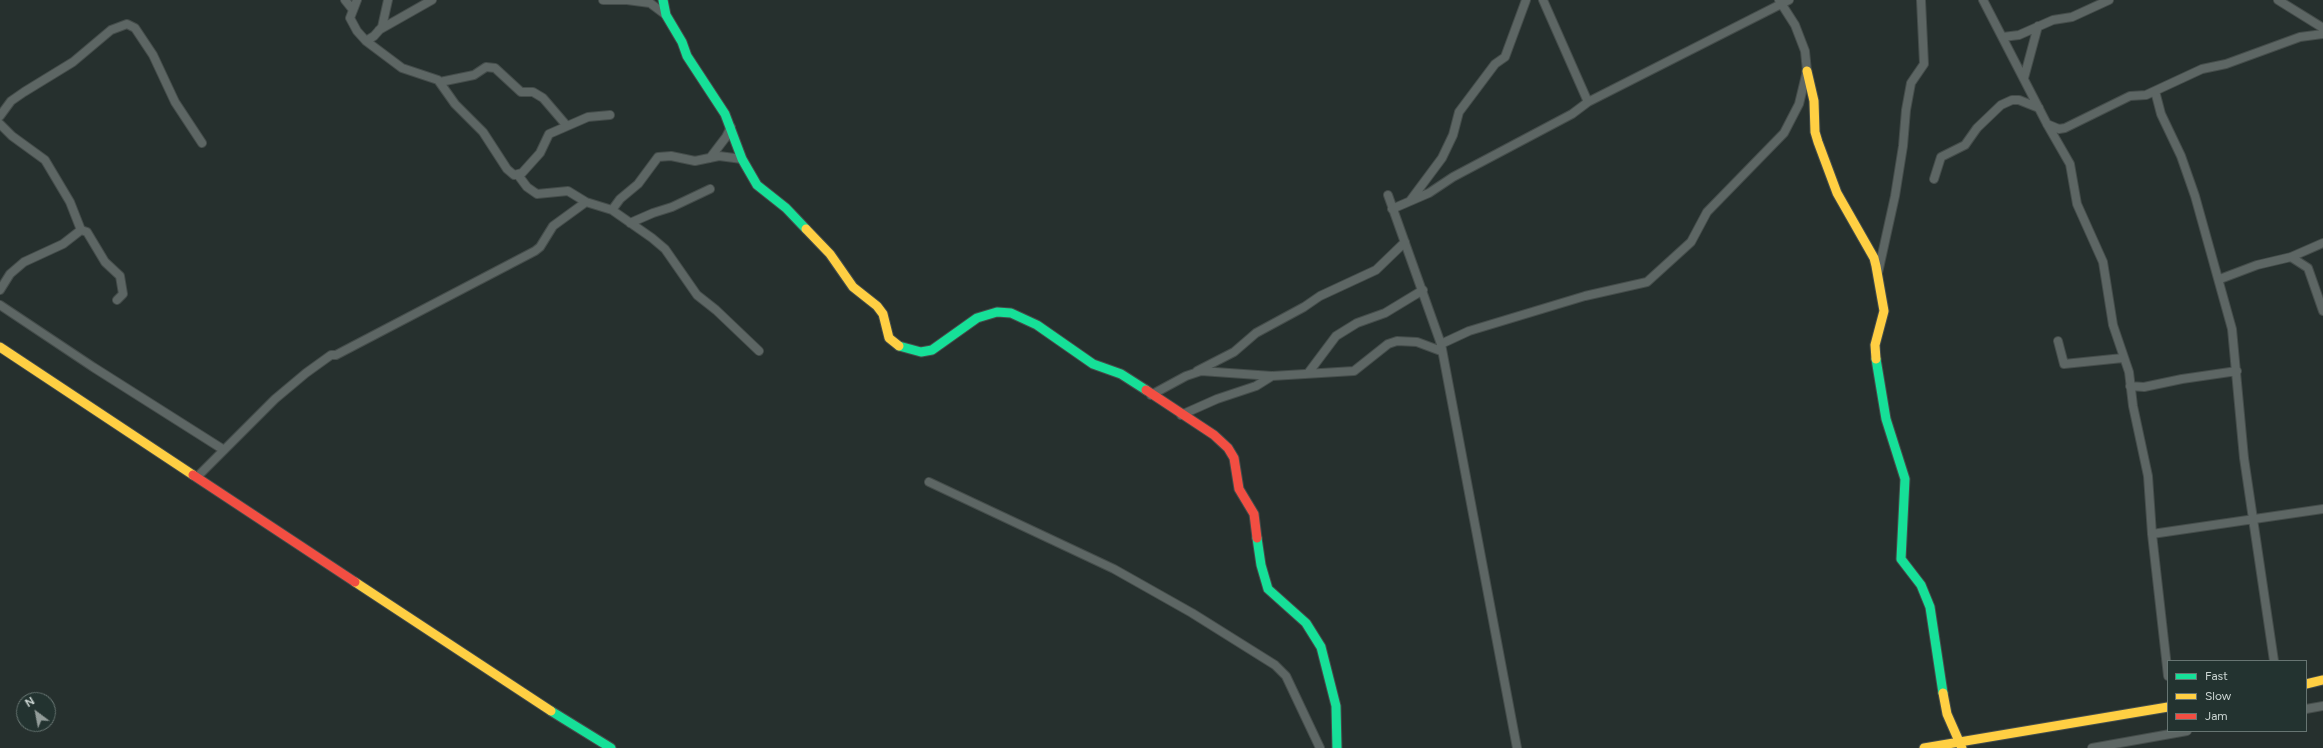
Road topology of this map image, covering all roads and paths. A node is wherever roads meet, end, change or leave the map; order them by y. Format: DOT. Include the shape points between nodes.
graph roads {
  1 [pos="345,0"];
  2 [pos="357,0"];
  3 [pos="388,0"];
  4 [pos="432,0"];
  5 [pos="603,0"];
  6 [pos="626,0"];
  7 [pos="663,0"];
  8 [pos="1526,0"];
  9 [pos="1542,0"];
  10 [pos="1789,0"];
  11 [pos="1921,0"];
  12 [pos="1983,0"];
  13 [pos="2109,0"];
  14 [pos="2278,0"];
  15 [pos="1779,2"];
  16 [pos="2289,4"];
  17 [pos="353,10"];
  18 [pos="666,15"];
  19 [pos="2038,26"];
  20 [pos="2323,28"];
  21 [pos="380,30"];
  22 [pos="2323,34"];
  23 [pos="2003,37"];
  24 [pos="366,41"];
  25 [pos="1806,71"];
  26 [pos="2024,78"];
  27 [pos="440,82"];
  28 [pos="2155,91"];
  29 [pos="1588,102"];
  30 [pos="2039,108"];
  31 [pos="610,115"];
  32 [pos="0,116"];
  33 [pos="0,124"];
  34 [pos="2047,124"];
  35 [pos="567,126"];
  36 [pos="730,127"];
  37 [pos="202,143"];
  38 [pos="710,158"];
  39 [pos="742,159"];
  40 [pos="518,175"];
  41 [pos="1934,179"];
  42 [pos="710,189"];
  43 [pos="1388,195"];
  44 [pos="1410,201"];
  45 [pos="586,202"];
  46 [pos="1392,209"];
  47 [pos="612,210"];
  48 [pos="630,223"];
  49 [pos="81,230"];
  50 [pos="1405,242"];
  51 [pos="2323,244"];
  52 [pos="2292,257"];
  53 [pos="1877,278"];
  54 [pos="2220,279"];
  55 [pos="0,290"];
  56 [pos="1423,290"];
  57 [pos="117,300"];
  58 [pos="0,305"];
  59 [pos="2323,311"];
  60 [pos="2058,341"];
  61 [pos="0,347"];
  62 [pos="1441,347"];
  63 [pos="759,351"];
  64 [pos="2123,358"];
  65 [pos="2237,371"];
  66 [pos="1309,372"];
  67 [pos="1193,373"];
  68 [pos="1272,376"];
  69 [pos="2130,386"];
  70 [pos="1152,395"];
  71 [pos="1181,415"];
  72 [pos="224,450"];
  73 [pos="197,477"];
  74 [pos="929,482"];
  75 [pos="2323,508"];
  76 [pos="2252,519"];
  77 [pos="2152,534"];
  78 [pos="2274,660"];
  79 [pos="2167,667"];
  80 [pos="2323,680"];
  81 [pos="2307,684"];
  82 [pos="2323,706"];
  83 [pos="2167,707"];
  84 [pos="2307,709"];
  85 [pos="2181,732"];
  86 [pos="1961,745"];
  87 [pos="611,748"];
  88 [pos="1320,748"];
  89 [pos="1337,748"];
  90 [pos="1516,748"];
  91 [pos="1924,748"];
  92 [pos="2092,748"];
  1 -- 17 [label="street"];
  2 -- 17 [label="street"];
  3 -- 21 [label="street"];
  4 -- 21 [label="street"];
  5 -- 6 [label="street"];
  6 -- 18 [label="street" via="650,3"];
  7 -- 18 [label="main road"];
  8 -- 44 [label="street" via="1505,57 1495,64 1459,112 1453,135 1442,158"];
  9 -- 29 [label="street"];
  10 -- 15 [label="street"];
  11 -- 53 [label="street" via="1924,64 1912,83 1906,110 1895,196"];
  12 -- 23 [label="street"];
  13 -- 19 [label="street" via="2072,17 2052,20"];
  14 -- 16 [label="street"];
  15 -- 25 [label="street" via="1802,40"];
  15 -- 29 [label="street"];
  16 -- 20 [label="street"];
  17 -- 24 [label="street" via="350,18 353,26"];
  18 -- 36 [label="main road" via="687,56 714,96"];
  19 -- 23 [label="street" via="2019,36"];
  19 -- 26 [label="street"];
  21 -- 24 [label="street"];
  22 -- 28 [label="street" via="2300,37 2226,64 2210,66"];
  23 -- 26 [label="street"];
  24 -- 27 [label="street" via="402,68 433,77"];
  25 -- 53 [label="main road" via="1814,101 1816,137 1836,190 1874,258"];
  25 -- 62 [label="street" via="1799,104 1793,120 1784,133 1707,212 1690,242 1652,278 1641,284 1585,296 1469,331"];
  26 -- 30 [label="street"];
  27 -- 35 [label="street" via="474,75 486,67 495,68 521,92 533,92 543,98"];
  27 -- 40 [label="street" via="455,104 490,142 507,169"];
  28 -- 34 [label="street" via="2130,96 2065,128"];
  28 -- 54 [label="street" via="2161,114 2181,156 2195,196"];
  29 -- 44 [label="street" via="1572,114"];
  30 -- 34 [label="street"];
  30 -- 41 [label="street" via="2019,100 2001,105 1977,128 1967,144 1941,157"];
  31 -- 35 [label="street" via="588,118"];
  32 -- 37 [label="street" via="11,101 73,62 111,30 128,24 135,28 146,45 175,102"];
  33 -- 49 [label="street" via="45,160 70,202"];
  34 -- 64 [label="street" via="2070,164 2077,204 2103,262 2113,324"];
  35 -- 40 [label="street" via="549,134 540,153"];
  36 -- 38 [label="street" via="726,137"];
  36 -- 39 [label="main road"];
  38 -- 39 [label="street" via="726,156"];
  38 -- 47 [label="street" via="695,161 671,156 658,157 638,184 620,198"];
  39 -- 70 [label="main road" via="760,188 786,208 836,261 853,287 877,306 883,314 889,338 896,345 921,352 932,350 977,318 997,312 1011,313 1037,325 1093,364 1121,374"];
  40 -- 45 [label="street" via="527,187 537,194 565,190"];
  42 -- 48 [label="street"];
  43 -- 46 [label="street"];
  44 -- 46 [label="street"];
  45 -- 47 [label="street"];
  45 -- 72 [label="street" via="553,226 535,251 336,355 331,355 312,368"];
  46 -- 50 [label="street"];
  47 -- 48 [label="street"];
  48 -- 63 [label="street" via="665,249 697,295"];
  49 -- 55 [label="street" via="63,244 24,262 10,274"];
  49 -- 57 [label="street" via="87,232 105,262 120,276 123,294"];
  50 -- 56 [label="street"];
  50 -- 67 [label="street" via="1376,270 1320,296 1304,308 1256,333 1234,352"];
  51 -- 52 [label="street"];
  52 -- 54 [label="street" via="2257,265"];
  52 -- 59 [label="street" via="2310,271"];
  53 -- 86 [label="main road" via="1884,311 1875,354 1886,419 1905,479 1901,559 1921,585 1930,607 1947,714"];
  54 -- 65 [label="street" via="2232,329"];
  56 -- 62 [label="street"];
  56 -- 66 [label="street" via="1385,313 1357,323 1336,336"];
  58 -- 72 [label="street"];
  60 -- 64 [label="street" via="2064,364"];
  61 -- 73 [label="main road"];
  62 -- 66 [label="street" via="1397,341 1388,344 1358,370"];
  62 -- 90 [label="street"];
  64 -- 69 [label="street" via="2129,372"];
  65 -- 69 [label="street" via="2144,387"];
  65 -- 76 [label="street" via="2241,436"];
  66 -- 68 [label="street"];
  67 -- 68 [label="street" via="1214,371"];
  67 -- 70 [label="street"];
  68 -- 71 [label="street" via="1256,386"];
  69 -- 77 [label="street" via="2148,476"];
  70 -- 71 [label="main road"];
  71 -- 89 [label="main road" via="1220,440 1234,458 1239,489 1252,508 1256,522 1261,565 1268,589 1306,623 1321,647 1336,706"];
  72 -- 73 [label="street"];
  73 -- 87 [label="main road" via="499,678"];
  74 -- 88 [label="street" via="1114,569 1192,613 1275,665 1286,676"];
  75 -- 76 [label="street"];
  76 -- 77 [label="street"];
  76 -- 78 [label="street"];
  77 -- 79 [label="street"];
  80 -- 81 [label="main road"];
  82 -- 84 [label="street"];
  83 -- 86 [label="main road"];
  85 -- 92 [label="street"];
  86 -- 91 [label="main road"];
}
